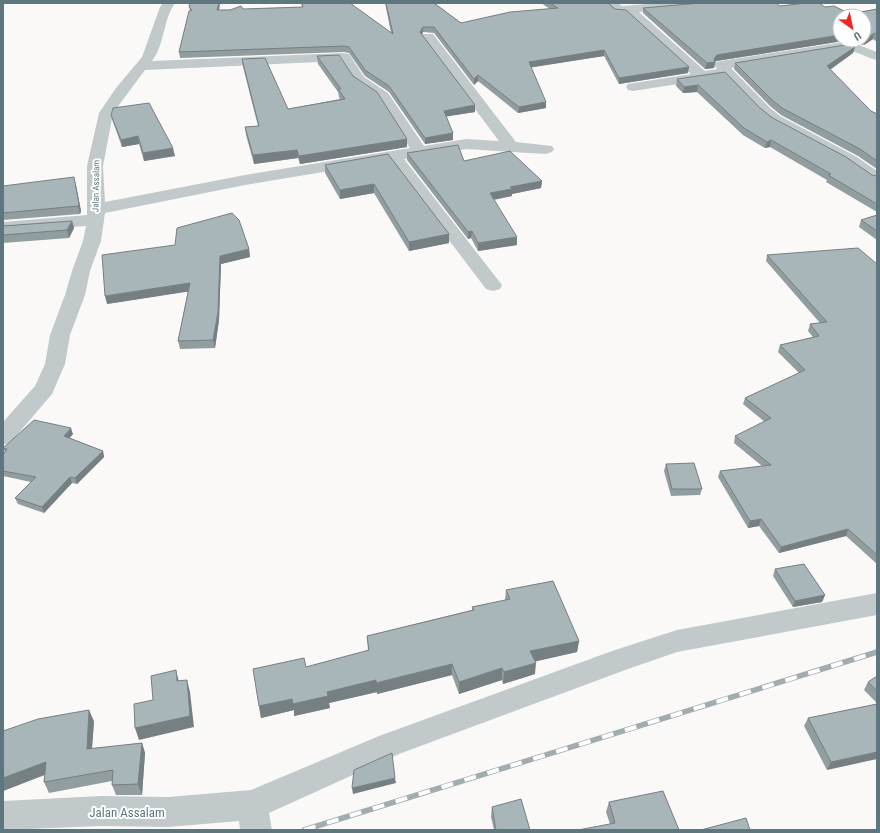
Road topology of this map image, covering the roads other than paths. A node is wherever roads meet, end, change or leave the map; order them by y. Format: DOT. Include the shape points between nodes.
graph roads {
  1 [pos="169,3"];
  2 [pos="610,3"];
  3 [pos="700,3"];
  4 [pos="630,10"];
  5 [pos="428,37"];
  6 [pos="877,56"];
  7 [pos="143,66"];
  8 [pos="727,72"];
  9 [pos="702,76"];
  10 [pos="633,87"];
  11 [pos="511,147"];
  12 [pos="546,149"];
  13 [pos="420,151"];
  14 [pos="393,156"];
  15 [pos="877,178"];
  16 [pos="96,215"];
  17 [pos="3,227"];
  18 [pos="493,285"];
  19 [pos="3,437"];
  20 [pos="877,604"];
  21 [pos="3,816"];
  22 [pos="254,818"];
  1 -- 7 [label="street, Jalan Assalam" via="154,47"];
  2 -- 4 [label="street" via="619,10"];
  3 -- 4 [label="street"];
  4 -- 9 [label="street"];
  5 -- 11 [label="street"];
  6 -- 8 [label="street" via="848,45 721,65"];
  7 -- 13 [label="street" via="344,57 359,80 382,96"];
  7 -- 16 [label="street, Jalan Assalam" via="106,113 95,166"];
  8 -- 9 [label="street"];
  8 -- 15 [label="street" via="775,119 851,160"];
  9 -- 10 [label="street"];
  11 -- 12 [label="street"];
  11 -- 13 [label="street" via="466,144"];
  13 -- 14 [label="street"];
  14 -- 16 [label="street" via="245,180"];
  14 -- 18 [label="street"];
  16 -- 17 [label="street"];
  16 -- 19 [label="street, Jalan Assalam" via="92,241 60,335 55,364 44,389"];
  20 -- 22 [label="street, Jalan Assalam" via="726,631 677,641 650,650 389,745"];
  21 -- 22 [label="street, Jalan Assalam" via="101,811 211,810"];
}
